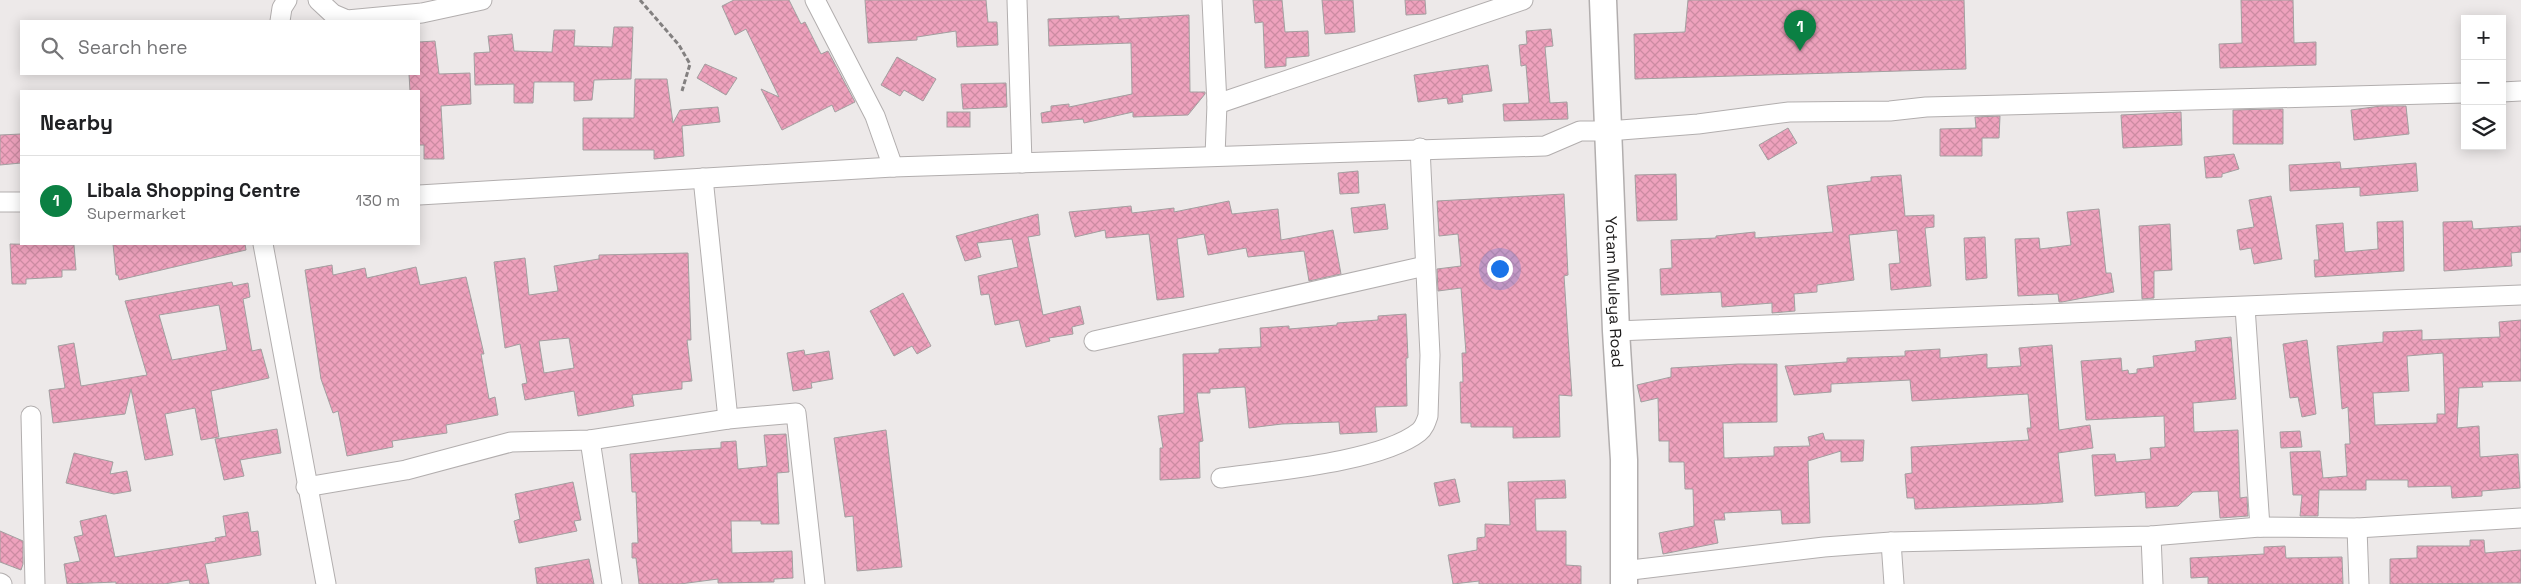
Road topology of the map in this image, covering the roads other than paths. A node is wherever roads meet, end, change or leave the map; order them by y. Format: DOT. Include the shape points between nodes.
graph roads {
  1 [pos="287,0"];
  2 [pos="318,0"];
  3 [pos="482,0"];
  4 [pos="815,0"];
  5 [pos="1017,0"];
  6 [pos="1212,0"];
  7 [pos="1524,0"];
  8 [pos="1604,0"];
  9 [pos="280,20"];
  10 [pos="2521,91"];
  11 [pos="2506,92"];
  12 [pos="2461,94"];
  13 [pos="1217,104"];
  14 [pos="1608,131"];
  15 [pos="1420,148"];
  16 [pos="1215,156"];
  17 [pos="1022,163"];
  18 [pos="893,167"];
  19 [pos="704,178"];
  20 [pos="420,195"];
  21 [pos="0,202"];
  22 [pos="20,202"];
  23 [pos="264,245"];
  24 [pos="1425,266"];
  25 [pos="2521,295"];
  26 [pos="2245,307"];
  27 [pos="1616,331"];
  28 [pos="1094,340"];
  29 [pos="31,416"];
  30 [pos="728,419"];
  31 [pos="590,440"];
  32 [pos="1221,478"];
  33 [pos="306,487"];
  34 [pos="2521,518"];
  35 [pos="2260,527"];
  36 [pos="2357,528"];
  37 [pos="2151,536"];
  38 [pos="1891,542"];
  39 [pos="1624,578"];
  40 [pos="35,584"];
  41 [pos="326,584"];
  42 [pos="612,584"];
  43 [pos="815,584"];
  44 [pos="1894,584"];
  45 [pos="2154,584"];
  46 [pos="2359,584"];
  1 -- 9 [label="street"];
  2 -- 3 [label="street" via="333,14 347,20 422,13"];
  4 -- 18 [label="street" via="874,116"];
  5 -- 17 [label="street"];
  6 -- 13 [label="street"];
  7 -- 13 [label="street"];
  8 -- 14 [label="street, Yotam Muleya Road"];
  10 -- 11 [label="street"];
  12 -- 14 [label="street" via="1790,112"];
  13 -- 16 [label="street"];
  14 -- 15 [label="street" via="1580,130 1545,146"];
  14 -- 27 [label="street, Yotam Muleya Road"];
  15 -- 16 [label="street" via="1281,156"];
  15 -- 24 [label="street"];
  16 -- 17 [label="street"];
  17 -- 18 [label="street"];
  18 -- 19 [label="street"];
  19 -- 20 [label="street"];
  19 -- 30 [label="street"];
  21 -- 22 [label="street"];
  23 -- 33 [label="street"];
  24 -- 28 [label="street"];
  24 -- 32 [label="street" via="1429,400 1428,416 1419,432 1388,449 1354,458"];
  25 -- 26 [label="street"];
  26 -- 27 [label="street"];
  26 -- 35 [label="street"];
  27 -- 39 [label="street, Yotam Muleya Road" via="1624,460"];
  29 -- 40 [label="street"];
  30 -- 31 [label="street"];
  30 -- 43 [label="street" via="796,413"];
  31 -- 33 [label="street" via="512,442 406,470"];
  31 -- 42 [label="street"];
  33 -- 41 [label="street"];
  34 -- 36 [label="street"];
  35 -- 36 [label="street"];
  35 -- 37 [label="street"];
  36 -- 46 [label="street"];
  37 -- 38 [label="street"];
  37 -- 45 [label="street"];
  38 -- 39 [label="street" via="1824,547"];
  38 -- 44 [label="street"];
}
